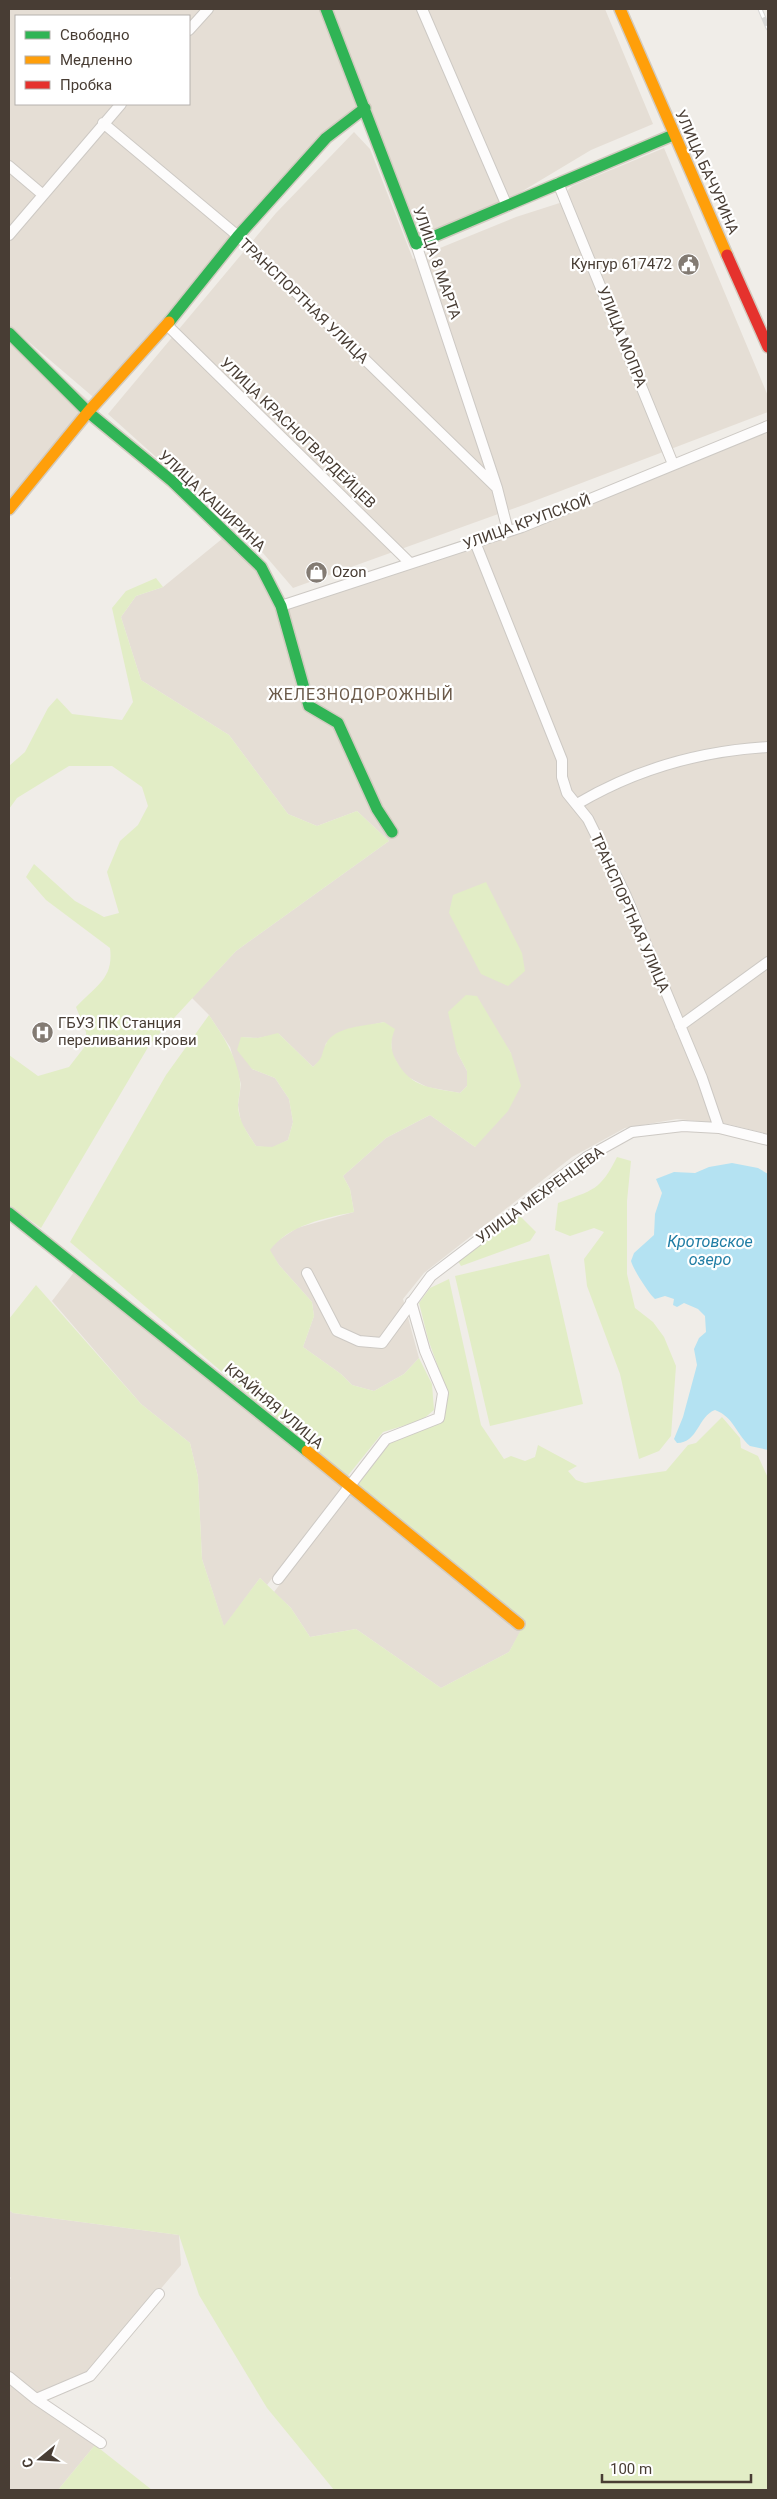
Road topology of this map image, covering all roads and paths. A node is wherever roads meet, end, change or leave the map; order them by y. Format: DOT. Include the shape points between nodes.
graph roads {
  1 [pos="208,9"];
  2 [pos="326,9"];
  3 [pos="422,9"];
  4 [pos="620,9"];
  5 [pos="190,29"];
  6 [pos="120,105"];
  7 [pos="365,108"];
  8 [pos="103,123"];
  9 [pos="673,135"];
  10 [pos="9,166"];
  11 [pos="558,183"];
  12 [pos="42,194"];
  13 [pos="507,206"];
  14 [pos="9,235"];
  15 [pos="238,236"];
  16 [pos="416,244"];
  17 [pos="167,325"];
  18 [pos="9,333"];
  19 [pos="768,347"];
  20 [pos="88,412"];
  21 [pos="768,426"];
  22 [pos="673,464"];
  23 [pos="497,488"];
  24 [pos="9,510"];
  25 [pos="508,531"];
  26 [pos="475,542"];
  27 [pos="409,562"];
  28 [pos="282,606"];
  29 [pos="768,747"];
  30 [pos="577,804"];
  31 [pos="392,832"];
  32 [pos="768,962"];
  33 [pos="680,1026"];
  34 [pos="719,1128"];
  35 [pos="768,1140"];
  36 [pos="9,1213"];
  37 [pos="307,1272"];
  38 [pos="411,1302"];
  39 [pos="348,1486"];
  40 [pos="278,1579"];
  41 [pos="519,1624"];
  42 [pos="159,2294"];
  43 [pos="9,2377"];
  44 [pos="36,2400"];
  45 [pos="101,2443"];
  1 -- 5 [label="street"];
  2 -- 7 [label="street, УЛИЦА 8 МАРТА"];
  3 -- 13 [label="street"];
  4 -- 9 [label="street, УЛИЦА БАЧУРИНА"];
  6 -- 8 [label="street"];
  7 -- 15 [label="street" via="326,138"];
  7 -- 16 [label="street, УЛИЦА 8 МАРТА"];
  8 -- 12 [label="street"];
  8 -- 15 [label="street, ТРАНСПОРТНАЯ УЛИЦА"];
  9 -- 11 [label="street"];
  9 -- 19 [label="street, УЛИЦА БАЧУРИНА"];
  10 -- 12 [label="street"];
  11 -- 13 [label="street"];
  11 -- 22 [label="street, УЛИЦА МОПРА"];
  12 -- 14 [label="street"];
  13 -- 16 [label="street"];
  15 -- 17 [label="street"];
  15 -- 23 [label="street, ТРАНСПОРТНАЯ УЛИЦА"];
  16 -- 23 [label="street, УЛИЦА 8 МАРТА"];
  17 -- 20 [label="street"];
  17 -- 27 [label="street, УЛИЦА КРАСНОГВАРДЕЙЦЕВ"];
  18 -- 20 [label="street, УЛИЦА КАШИРИНА"];
  20 -- 24 [label="street"];
  20 -- 28 [label="street, УЛИЦА КАШИРИНА" via="172,482 246,551 261,567"];
  21 -- 22 [label="street, УЛИЦА КРУПСКОЙ"];
  22 -- 25 [label="street, УЛИЦА КРУПСКОЙ"];
  23 -- 25 [label="street, УЛИЦА 8 МАРТА"];
  25 -- 26 [label="street, УЛИЦА КРУПСКОЙ"];
  26 -- 27 [label="street, УЛИЦА КРУПСКОЙ"];
  26 -- 30 [label="street, ТРАНСПОРТНАЯ УЛИЦА" via="562,760 566,793"];
  27 -- 28 [label="street, УЛИЦА КРУПСКОЙ"];
  28 -- 31 [label="street, УЛИЦА КАШИРИНА" via="309,706 338,723 377,809"];
  29 -- 30 [label="street" via="716,751 685,758 630,777"];
  30 -- 33 [label="street, ТРАНСПОРТНАЯ УЛИЦА" via="588,819 626,896"];
  32 -- 33 [label="street"];
  33 -- 34 [label="street, ТРАНСПОРТНАЯ УЛИЦА"];
  34 -- 35 [label="street"];
  34 -- 38 [label="street, УЛИЦА МЕХРЕНЦЕВА" via="682,1126 632,1132 594,1153 431,1276"];
  36 -- 39 [label="street, КРАЙНЯЯ УЛИЦА"];
  37 -- 38 [label="street, УЛИЦА МЕХРЕНЦЕВА" via="337,1332 358,1340 382,1343"];
  38 -- 39 [label="street" via="425,1351 443,1393 439,1418 386,1439"];
  39 -- 40 [label="street"];
  39 -- 41 [label="street, КРАЙНЯЯ УЛИЦА"];
  42 -- 44 [label="street" via="90,2376"];
  43 -- 44 [label="street"];
  44 -- 45 [label="street"];
}
